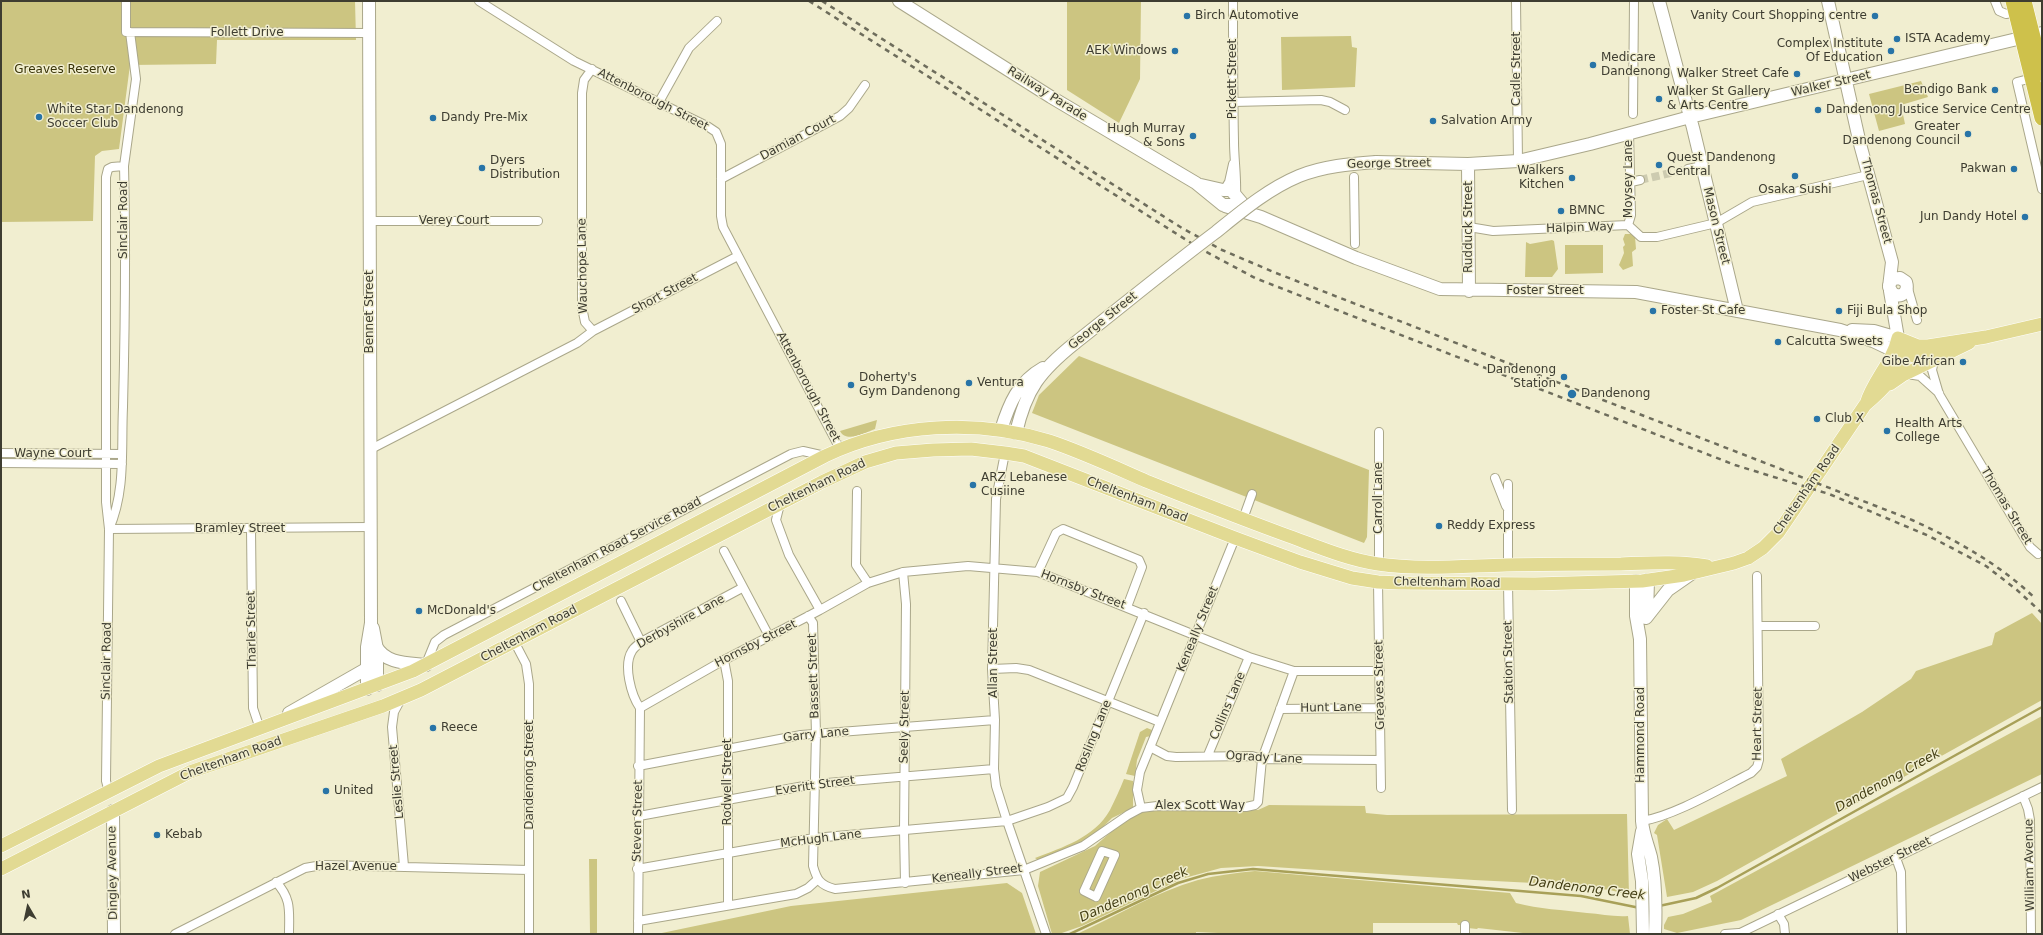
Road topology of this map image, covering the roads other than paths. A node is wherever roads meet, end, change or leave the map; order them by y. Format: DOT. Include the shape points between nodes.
graph roads {
  1 [pos="126,1"];
  2 [pos="369,1"];
  3 [pos="478,1"];
  4 [pos="899,1"];
  5 [pos="1233,1"];
  6 [pos="1516,1"];
  7 [pos="1634,1"];
  8 [pos="1659,1"];
  9 [pos="1828,1"];
  10 [pos="1996,1"];
  11 [pos="2018,5"];
  12 [pos="716,20"];
  13 [pos="128,32"];
  14 [pos="369,33"];
  15 [pos="2032,36"];
  16 [pos="592,70"];
  17 [pos="2037,75"];
  18 [pos="1846,81"];
  19 [pos="865,85"];
  20 [pos="659,102"];
  21 [pos="1233,102"];
  22 [pos="1345,110"];
  23 [pos="1633,114"];
  24 [pos="1690,117"];
  25 [pos="2042,118"];
  26 [pos="1629,133"];
  27 [pos="1234,157"];
  28 [pos="1518,161"];
  29 [pos="1468,164"];
  30 [pos="124,166"];
  31 [pos="1702,166"];
  32 [pos="1688,169"];
  33 [pos="1868,175"];
  34 [pos="1354,177"];
  35 [pos="721,179"];
  36 [pos="1640,180"];
  37 [pos="1631,182"];
  38 [pos="1196,184"];
  39 [pos="2042,189"];
  40 [pos="1223,190"];
  41 [pos="1237,196"];
  42 [pos="1224,205"];
  43 [pos="1262,217"];
  44 [pos="370,221"];
  45 [pos="538,221"];
  46 [pos="1629,222"];
  47 [pos="1716,223"];
  48 [pos="1469,227"];
  49 [pos="1356,244"];
  50 [pos="738,256"];
  51 [pos="1892,262"];
  52 [pos="1906,282"];
  53 [pos="1890,288"];
  54 [pos="1469,291"];
  55 [pos="1737,311"];
  56 [pos="1895,316"];
  57 [pos="1917,320"];
  58 [pos="2042,324"];
  59 [pos="1840,330"];
  60 [pos="593,331"];
  61 [pos="1874,331"];
  62 [pos="1986,337"];
  63 [pos="1969,343"];
  64 [pos="1898,346"];
  65 [pos="1934,361"];
  66 [pos="1051,363"];
  67 [pos="1906,374"];
  68 [pos="1883,389"];
  69 [pos="1939,394"];
  70 [pos="1866,405"];
  71 [pos="1001,430"];
  72 [pos="1379,432"];
  73 [pos="1016,433"];
  74 [pos="840,449"];
  75 [pos="371,450"];
  76 [pos="1,453"];
  77 [pos="1005,453"];
  78 [pos="35,454"];
  79 [pos="106,454"];
  80 [pos="122,454"];
  81 [pos="826,456"];
  82 [pos="1,464"];
  83 [pos="35,464"];
  84 [pos="106,464"];
  85 [pos="122,464"];
  86 [pos="1495,478"];
  87 [pos="1508,484"];
  88 [pos="857,491"];
  89 [pos="1252,494"];
  90 [pos="780,504"];
  91 [pos="1508,513"];
  92 [pos="1243,519"];
  93 [pos="371,527"];
  94 [pos="109,529"];
  95 [pos="251,529"];
  96 [pos="1235,538"];
  97 [pos="724,551"];
  98 [pos="2038,554"];
  99 [pos="1640,563"];
  100 [pos="1379,564"];
  101 [pos="1508,565"];
  102 [pos="1712,567"];
  103 [pos="995,569"];
  104 [pos="904,572"];
  105 [pos="1038,572"];
  106 [pos="1694,573"];
  107 [pos="1758,576"];
  108 [pos="1642,581"];
  109 [pos="1378,582"];
  110 [pos="868,583"];
  111 [pos="1508,584"];
  112 [pos="742,588"];
  113 [pos="621,601"];
  114 [pos="1128,607"];
  115 [pos="820,610"];
  116 [pos="1144,613"];
  117 [pos="808,616"];
  118 [pos="1646,618"];
  119 [pos="505,622"];
  120 [pos="371,623"];
  121 [pos="1758,626"];
  122 [pos="1815,626"];
  123 [pos="1196,635"];
  124 [pos="769,636"];
  125 [pos="1640,639"];
  126 [pos="514,641"];
  127 [pos="641,642"];
  128 [pos="376,644"];
  129 [pos="1249,657"];
  130 [pos="724,660"];
  131 [pos="426,664"];
  132 [pos="366,669"];
  133 [pos="992,669"];
  134 [pos="1294,671"];
  135 [pos="1380,671"];
  136 [pos="372,687"];
  137 [pos="401,699"];
  138 [pos="1108,702"];
  139 [pos="640,708"];
  140 [pos="1381,708"];
  141 [pos="1280,709"];
  142 [pos="373,710"];
  143 [pos="995,720"];
  144 [pos="1160,722"];
  145 [pos="905,727"];
  146 [pos="261,729"];
  147 [pos="816,734"];
  148 [pos="1150,747"];
  149 [pos="728,748"];
  150 [pos="1208,755"];
  151 [pos="1262,759"];
  152 [pos="1380,760"];
  153 [pos="638,766"];
  154 [pos="994,769"];
  155 [pos="904,776"];
  156 [pos="815,784"];
  157 [pos="2042,787"];
  158 [pos="1381,788"];
  159 [pos="109,792"];
  160 [pos="2023,796"];
  161 [pos="728,800"];
  162 [pos="1141,808"];
  163 [pos="1512,810"];
  164 [pos="113,811"];
  165 [pos="639,816"];
  166 [pos="1007,821"];
  167 [pos="1642,826"];
  168 [pos="904,830"];
  169 [pos="814,838"];
  170 [pos="1,846"];
  171 [pos="1102,851"];
  172 [pos="728,853"];
  173 [pos="1896,858"];
  174 [pos="404,866"];
  175 [pos="1,869"];
  176 [pos="638,869"];
  177 [pos="529,870"];
  178 [pos="1024,870"];
  179 [pos="817,880"];
  180 [pos="276,882"];
  181 [pos="905,883"];
  182 [pos="728,905"];
  183 [pos="1778,914"];
  184 [pos="638,921"];
  185 [pos="1465,925"];
  186 [pos="1643,928"];
  187 [pos="1656,931"];
  188 [pos="114,934"];
  189 [pos="175,934"];
  190 [pos="289,934"];
  191 [pos="529,934"];
  192 [pos="638,934"];
  193 [pos="1046,934"];
  194 [pos="1465,934"];
  195 [pos="1725,934"];
  196 [pos="1738,934"];
  197 [pos="1785,934"];
  198 [pos="1902,934"];
  199 [pos="2031,934"];
  1 -- 13 [label="street"];
  2 -- 14 [label="main road, Bennet Street"];
  3 -- 16 [label="street, Attenborough Street"];
  4 -- 38 [label="main road, Railway Parade" via="1050,97"];
  5 -- 21 [label="street, Pickett Street"];
  6 -- 28 [label="street, Cadle Street"];
  7 -- 23 [label="street"];
  8 -- 24 [label="main road, Mason Street"];
  9 -- 18 [label="main road, Thomas Street"];
  10 -- 11 [label="street" via="1999,11 2006,14"];
  11 -- 15 [label="highway"];
  12 -- 20 [label="street" via="689,48"];
  13 -- 14 [label="street, Follett Drive"];
  13 -- 30 [label="street" via="136,79"];
  14 -- 44 [label="main road, Bennet Street"];
  15 -- 17 [label="highway"];
  15 -- 18 [label="main road, Walker Street"];
  16 -- 20 [label="street, Attenborough Street"];
  16 -- 60 [label="street, Wauchope Lane" via="584,80 582,93 582,307 585,322"];
  17 -- 25 [label="highway"];
  17 -- 39 [label="street" via="2017,82"];
  18 -- 24 [label="main road, Walker Street"];
  18 -- 33 [label="main road, Thomas Street"];
  19 -- 35 [label="street, Damian Court" via="843,113"];
  20 -- 35 [label="street, Attenborough Street" via="716,132 721,144"];
  21 -- 22 [label="street" via="1321,100"];
  21 -- 27 [label="street, Pickett Street"];
  24 -- 26 [label="main road, George Street"];
  24 -- 31 [label="main road, Mason Street"];
  26 -- 28 [label="main road, George Street"];
  26 -- 37 [label="street, Moysey Lane"];
  27 -- 40 [label="street, Pickett Street" via="1229,182"];
  27 -- 41 [label="street, Pickett Street"];
  28 -- 29 [label="main road, George Street"];
  29 -- 48 [label="main road, Rudduck Street"];
  29 -- 66 [label="main road, George Street, bridge" via="1376,162 1338,165 1317,169 1281,185 1183,256"];
  30 -- 79 [label="street, Sinclair Road" via="111,167 106,175"];
  30 -- 80 [label="street, Sinclair Road"];
  31 -- 32 [label="street"];
  31 -- 47 [label="main road, Mason Street"];
  33 -- 47 [label="street, Halpin Way" via="1752,202"];
  33 -- 51 [label="main road, Thomas Street"];
  34 -- 49 [label="street"];
  35 -- 50 [label="street, Attenborough Street" via="722,221"];
  36 -- 37 [label="street"];
  37 -- 46 [label="street, Moysey Lane"];
  38 -- 40 [label="main road, Railway Parade"];
  38 -- 42 [label="main road, Railway Parade"];
  40 -- 41 [label="main road" via="1231,190"];
  40 -- 42 [label="main road" via="1220,196"];
  41 -- 42 [label="main road" via="1237,201 1233,205"];
  41 -- 43 [label="main road, Foster Street" via="1244,205"];
  42 -- 43 [label="main road, Foster Street"];
  43 -- 54 [label="main road, Foster Street" via="1356,258 1437,288"];
  44 -- 45 [label="street, Verey Court"];
  44 -- 75 [label="main road, Bennet Street"];
  46 -- 47 [label="street, Halpin Way" via="1641,237 1649,238"];
  46 -- 48 [label="street, Halpin Way" via="1494,231"];
  47 -- 55 [label="main road, Mason Street"];
  48 -- 54 [label="main road, Rudduck Street"];
  50 -- 60 [label="street, Short Street"];
  50 -- 74 [label="street, Attenborough Street"];
  51 -- 52 [label="main road, Thomas Street"];
  51 -- 53 [label="main road, Thomas Street"];
  52 -- 53 [label="main road" via="1906,290 1902,294 1895,295"];
  52 -- 57 [label="street, Thomas Street"];
  53 -- 56 [label="main road, Thomas Street"];
  54 -- 55 [label="main road, Foster Street" via="1626,291"];
  55 -- 59 [label="main road, Foster Street"];
  56 -- 61 [label="main road"];
  56 -- 64 [label="main road, Thomas Street"];
  58 -- 62 [label="main road, Foster Street"];
  59 -- 61 [label="main road, Foster Street"];
  59 -- 64 [label="main road, Foster Street"];
  60 -- 75 [label="street, Wauchope Lane" via="577,343"];
  61 -- 64 [label="main road, Foster Street"];
  62 -- 63 [label="main road, Foster Street"];
  62 -- 64 [label="main road, Foster Street" via="1920,346"];
  63 -- 64 [label="main road, Foster Street" via="1927,356"];
  63 -- 65 [label="main road"];
  64 -- 68 [label="main road, Cheltenham Road" via="1900,364"];
  64 -- 70 [label="main road, Cheltenham Road" via="1872,387"];
  65 -- 67 [label="main road"];
  65 -- 69 [label="street, Thomas Street" via="1932,370"];
  66 -- 71 [label="main road, George Street" via="1023,383 1009,406"];
  66 -- 73 [label="main road, George Street" via="1027,394"];
  67 -- 68 [label="main road"];
  67 -- 69 [label="street, Thomas Street" via="1920,376"];
  68 -- 70 [label="main road, Cheltenham Road"];
  69 -- 98 [label="street, Thomas Street" via="2030,547"];
  70 -- 102 [label="main road, Cheltenham Road" via="1770,542 1744,559"];
  71 -- 73 [label="main road, Cheltenham Road"];
  71 -- 74 [label="main road, Cheltenham Road" via="922,429 883,436"];
  71 -- 77 [label="main road"];
  72 -- 100 [label="street, Carroll Lane"];
  73 -- 77 [label="main road"];
  73 -- 92 [label="main road, Cheltenham Road" via="1069,449"];
  74 -- 81 [label="main road, Cheltenham Road"];
  75 -- 93 [label="main road, Bennet Street"];
  76 -- 78 [label="street, Wayne Court"];
  77 -- 90 [label="main road, Cheltenham Road" via="963,449 896,453 865,462"];
  77 -- 96 [label="main road, Cheltenham Road" via="1024,456"];
  77 -- 103 [label="street, Allan Street" via="996,499"];
  78 -- 79 [label="street, Wayne Court"];
  78 -- 83 [label="street"];
  79 -- 80 [label="street, Wayne Court"];
  79 -- 84 [label="street, Sinclair Road"];
  80 -- 85 [label="street, Sinclair Road"];
  81 -- 119 [label="main road, Cheltenham Road"];
  81 -- 131 [label="street, Cheltenham Road Service Road" via="803,451 791,454 444,635 434,644"];
  82 -- 83 [label="street, Wayne Court"];
  83 -- 84 [label="street, Wayne Court"];
  84 -- 85 [label="street, Wayne Court"];
  84 -- 94 [label="street, Sinclair Road"];
  85 -- 94 [label="street, Sinclair Road" via="118,504"];
  86 -- 91 [label="street, Station Street"];
  87 -- 91 [label="street, Station Street"];
  88 -- 110 [label="street" via="856,565"];
  89 -- 92 [label="street"];
  90 -- 115 [label="street" via="776,520 789,555"];
  90 -- 126 [label="main road, Cheltenham Road"];
  91 -- 101 [label="street, Station Street"];
  92 -- 96 [label="main road"];
  92 -- 100 [label="main road, Cheltenham Road" via="1346,557"];
  93 -- 95 [label="street, Bramley Street"];
  93 -- 120 [label="main road, Bennet Street"];
  94 -- 95 [label="street, Bramley Street"];
  94 -- 159 [label="street, Sinclair Road" via="106,774"];
  95 -- 146 [label="street, Tharle Street" via="253,708"];
  96 -- 109 [label="main road, Cheltenham Road" via="1352,578"];
  96 -- 123 [label="street, Keneally Street"];
  97 -- 112 [label="street"];
  99 -- 101 [label="main road, Cheltenham Road"];
  99 -- 102 [label="main road, Cheltenham Road"];
  99 -- 108 [label="main road"];
  100 -- 101 [label="main road, Cheltenham Road" via="1421,567"];
  100 -- 109 [label="main road"];
  101 -- 111 [label="main road, Station Street"];
  102 -- 106 [label="main road, Cheltenham Road"];
  103 -- 104 [label="street, Hornsby Street" via="968,566"];
  103 -- 105 [label="street, Hornsby Street"];
  103 -- 133 [label="street, Allan Street"];
  104 -- 110 [label="street, Hornsby Street"];
  104 -- 145 [label="street, Seely Street"];
  105 -- 114 [label="street, Hornsby Street"];
  105 -- 114 [label="street" via="1056,533 1064,529 1139,560 1142,567"];
  106 -- 108 [label="main road, Cheltenham Road"];
  106 -- 118 [label="main road" via="1668,590"];
  107 -- 121 [label="street, Heart Street"];
  108 -- 111 [label="main road, Cheltenham Road"];
  108 -- 118 [label="main road, Hammond Road"];
  108 -- 125 [label="main road, Hammond Road" via="1636,621"];
  109 -- 111 [label="main road, Cheltenham Road"];
  109 -- 135 [label="street, Greaves Street"];
  110 -- 115 [label="street, Hornsby Street"];
  111 -- 163 [label="street, Station Street"];
  112 -- 124 [label="street"];
  112 -- 127 [label="street, Derbyshire Lane"];
  113 -- 127 [label="street"];
  114 -- 116 [label="street, Hornsby Street"];
  115 -- 117 [label="street, Hornsby Street"];
  116 -- 123 [label="street, Hornsby Street"];
  116 -- 138 [label="street, Rosling Lane"];
  117 -- 124 [label="street, Hornsby Street"];
  117 -- 147 [label="street, Bassett Street" via="813,623"];
  118 -- 125 [label="main road, Hammond Road"];
  119 -- 126 [label="main road, Dandenong Street"];
  119 -- 131 [label="main road, Cheltenham Road"];
  120 -- 128 [label="main road, Bennet Street"];
  120 -- 132 [label="main road, Bennet Street"];
  121 -- 122 [label="street"];
  121 -- 167 [label="street, Heart Street" via="1757,767 1750,774"];
  123 -- 129 [label="street, Hornsby Street"];
  123 -- 144 [label="street, Keneally Street"];
  124 -- 130 [label="street, Hornsby Street"];
  125 -- 167 [label="main road, Hammond Road"];
  126 -- 137 [label="main road, Cheltenham Road" via="462,670"];
  126 -- 177 [label="street, Dandenong Street" via="526,664 529,677"];
  127 -- 139 [label="street, Derbyshire Lane" via="632,649 628,668 631,692"];
  128 -- 131 [label="main road" via="380,652 388,658"];
  128 -- 136 [label="main road, Bennet Street"];
  129 -- 134 [label="street, Hornsby Street"];
  129 -- 150 [label="street, Collins Lane"];
  130 -- 139 [label="street, Hornsby Street"];
  130 -- 149 [label="street, Rodwell Street" via="728,681"];
  131 -- 136 [label="main road, Cheltenham Road"];
  132 -- 136 [label="main road, Bennet Street"];
  132 -- 146 [label="main road"];
  133 -- 138 [label="street" via="1029,670"];
  133 -- 143 [label="street, Allan Street"];
  134 -- 135 [label="street, Hornsby Street"];
  134 -- 141 [label="street"];
  135 -- 140 [label="street, Greaves Street"];
  136 -- 142 [label="main road"];
  136 -- 146 [label="main road, Cheltenham Road"];
  137 -- 142 [label="main road, Cheltenham Road"];
  137 -- 174 [label="street, Leslie Street" via="394,712 393,723"];
  138 -- 144 [label="street"];
  138 -- 166 [label="street, Rosling Lane" via="1067,798"];
  139 -- 153 [label="street, Steven Street"];
  140 -- 141 [label="street, Hunt Lane"];
  140 -- 152 [label="street, Greaves Street"];
  141 -- 151 [label="street"];
  142 -- 164 [label="main road, Cheltenham Road" via="190,772"];
  143 -- 145 [label="street, Garry Lane"];
  143 -- 154 [label="street, Allan Street"];
  144 -- 148 [label="street, Keneally Street"];
  145 -- 147 [label="street, Garry Lane"];
  145 -- 155 [label="street, Seely Street"];
  146 -- 159 [label="main road, Cheltenham Road" via="159,766"];
  147 -- 149 [label="street, Garry Lane"];
  147 -- 156 [label="street, Bassett Street"];
  148 -- 150 [label="street, Ogrady Lane" via="1167,756"];
  148 -- 162 [label="street, Keneally Street" via="1137,782"];
  149 -- 153 [label="street, Garry Lane"];
  149 -- 161 [label="street, Rodwell Street"];
  150 -- 151 [label="street, Ogrady Lane" via="1252,756"];
  151 -- 152 [label="street, Ogrady Lane"];
  151 -- 162 [label="street, Alex Scott Way" via="1258,802 1255,805"];
  152 -- 158 [label="street, Greaves Street"];
  153 -- 165 [label="street, Steven Street"];
  154 -- 155 [label="street, Everitt Street"];
  154 -- 166 [label="street, Allan Street" via="996,786"];
  155 -- 156 [label="street, Everitt Street"];
  155 -- 168 [label="street, Seely Street"];
  156 -- 161 [label="street, Everitt Street"];
  156 -- 169 [label="street, Bassett Street"];
  157 -- 160 [label="street, Webster Street"];
  159 -- 164 [label="main road"];
  159 -- 170 [label="main road, Cheltenham Road"];
  160 -- 173 [label="street, Webster Street"];
  160 -- 199 [label="street, William Avenue" via="2030,820"];
  161 -- 165 [label="street, Everitt Street"];
  161 -- 172 [label="street, Rodwell Street"];
  162 -- 178 [label="street, Keneally Street" via="1083,846"];
  164 -- 175 [label="main road, Cheltenham Road"];
  164 -- 188 [label="main road, Dingley Avenue"];
  165 -- 176 [label="street, Steven Street"];
  166 -- 168 [label="street, McHugh Lane"];
  166 -- 178 [label="street, Allan Street"];
  167 -- 186 [label="main road, Hammond Road" via="1638,854"];
  167 -- 187 [label="main road, Hammond Road" via="1650,855"];
  168 -- 169 [label="street, McHugh Lane"];
  168 -- 181 [label="street, Seely Street"];
  169 -- 172 [label="street, McHugh Lane"];
  169 -- 179 [label="street, Bassett Street" via="813,866"];
  171 -- 171 [label="street" via="1115,855 1096,896 1084,891"];
  172 -- 176 [label="street, McHugh Lane"];
  172 -- 182 [label="street, Rodwell Street"];
  173 -- 183 [label="street, Webster Street"];
  173 -- 198 [label="street" via="1901,872"];
  174 -- 177 [label="street, Hazel Avenue"];
  174 -- 180 [label="street, Hazel Avenue" via="322,865 305,868"];
  176 -- 184 [label="street, Steven Street"];
  177 -- 191 [label="street, Dandenong Street"];
  178 -- 181 [label="street, Keneally Street"];
  178 -- 193 [label="street, Allan Street"];
  179 -- 181 [label="street, Keneally Street" via="823,886 835,889"];
  179 -- 182 [label="street" via="796,894"];
  180 -- 189 [label="street, Hazel Avenue"];
  180 -- 190 [label="street" via="284,890 289,901"];
  182 -- 184 [label="street"];
  183 -- 196 [label="street, Webster Street"];
  183 -- 197 [label="street" via="1784,924"];
  184 -- 192 [label="street, Steven Street"];
  185 -- 194 [label="street"];
  195 -- 196 [label="street, Webster Street"];
}
